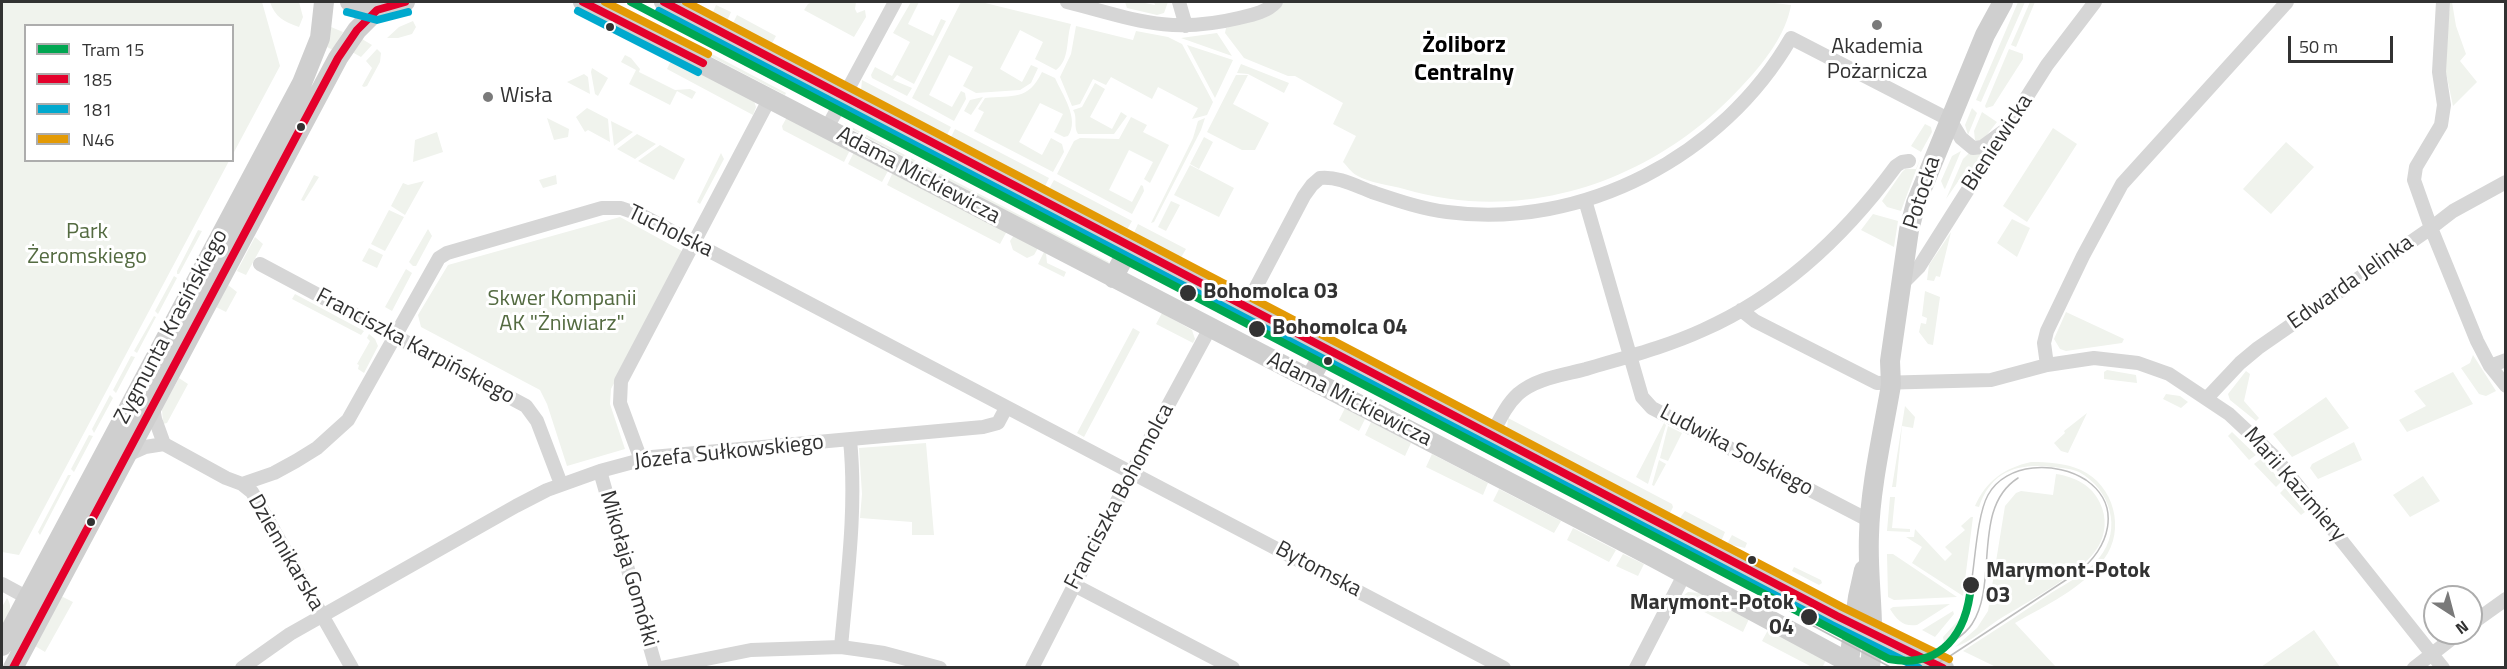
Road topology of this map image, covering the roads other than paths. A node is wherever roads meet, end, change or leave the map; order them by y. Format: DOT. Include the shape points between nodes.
graph roads {
  1 [pos="324,2"];
  2 [pos="350,2"];
  3 [pos="405,2"];
  4 [pos="583,2"];
  5 [pos="664,2"];
  6 [pos="895,2"];
  7 [pos="1067,2"];
  8 [pos="1179,2"];
  9 [pos="1276,2"];
  10 [pos="2096,2"];
  11 [pos="2287,2"];
  12 [pos="2443,2"];
  13 [pos="2001,8"];
  14 [pos="377,10"];
  15 [pos="1186,26"];
  16 [pos="314,56"];
  17 [pos="334,65"];
  18 [pos="844,96"];
  19 [pos="770,98"];
  20 [pos="1953,126"];
  21 [pos="827,128"];
  22 [pos="2009,128"];
  23 [pos="1909,161"];
  24 [pos="2505,182"];
  25 [pos="1585,200"];
  26 [pos="2431,228"];
  27 [pos="694,243"];
  28 [pos="1130,246"];
  29 [pos="260,264"];
  30 [pos="1113,278"];
  31 [pos="1908,279"];
  32 [pos="1246,306"];
  33 [pos="1741,310"];
  34 [pos="1210,328"];
  35 [pos="395,335"];
  36 [pos="1326,348"];
  37 [pos="1631,356"];
  38 [pos="2505,360"];
  39 [pos="2047,365"];
  40 [pos="2490,366"];
  41 [pos="1310,380"];
  42 [pos="1891,385"];
  43 [pos="2505,386"];
  44 [pos="2207,398"];
  45 [pos="153,407"];
  46 [pos="1006,408"];
  47 [pos="1491,436"];
  48 [pos="850,440"];
  49 [pos="164,444"];
  50 [pos="127,455"];
  51 [pos="641,460"];
  52 [pos="600,471"];
  53 [pos="1132,472"];
  54 [pos="242,484"];
  55 [pos="561,484"];
  56 [pos="1870,521"];
  57 [pos="1868,559"];
  58 [pos="1684,575"];
  59 [pos="2,584"];
  60 [pos="1074,585"];
  61 [pos="28,598"];
  62 [pos="2505,599"];
  63 [pos="46,605"];
  64 [pos="2483,615"];
  65 [pos="322,616"];
  66 [pos="1855,624"];
  67 [pos="1873,633"];
  68 [pos="2443,645"];
  69 [pos="2,646"];
  70 [pos="841,647"];
  71 [pos="2432,653"];
  72 [pos="1852,666"];
  73 [pos="13,668"];
  74 [pos="242,668"];
  75 [pos="352,668"];
  76 [pos="659,668"];
  77 [pos="940,668"];
  78 [pos="1032,668"];
  79 [pos="1233,668"];
  80 [pos="1504,668"];
  81 [pos="1636,668"];
  82 [pos="1870,668"];
  83 [pos="1944,668"];
  84 [pos="2414,668"];
  85 [pos="2443,668"];
  1 -- 16 [label="street, Zygmunta Krasińskiego"];
  2 -- 14 [label="street"];
  3 -- 14 [label="street"];
  4 -- 19 [label="street, Adama Mickiewicza"];
  5 -- 18 [label="street, Adama Mickiewicza"];
  6 -- 18 [label="street"];
  7 -- 15 [label="street" via="1144,23"];
  8 -- 15 [label="street"];
  9 -- 15 [label="street" via="1254,14"];
  10 -- 22 [label="street, Bieniewicka" via="2052,59"];
  11 -- 39 [label="street" via="2122,184 2047,331"];
  12 -- 26 [label="street" via="2439,72 2444,105 2440,125 2416,167 2414,180"];
  13 -- 20 [label="street, Potocka" via="1985,35"];
  14 -- 17 [label="street, Zygmunta Krasińskiego" via="357,30"];
  16 -- 17 [label="street" via="329,53"];
  16 -- 61 [label="street, Zygmunta Krasińskiego"];
  17 -- 45 [label="street, Zygmunta Krasińskiego"];
  18 -- 21 [label="street"];
  18 -- 28 [label="street, Adama Mickiewicza"];
  19 -- 21 [label="street, Adama Mickiewicza"];
  19 -- 27 [label="street"];
  20 -- 22 [label="street" via="1967,145 1977,148"];
  20 -- 25 [label="street" via="1791,38 1764,79 1721,124 1651,174"];
  20 -- 31 [label="street, Potocka" via="1916,203 1909,230"];
  21 -- 30 [label="street, Adama Mickiewicza"];
  22 -- 31 [label="street, Bieniewicka"];
  23 -- 33 [label="street" via="1896,166 1849,225 1805,265"];
  24 -- 26 [label="street, Edwarda Jelinka"];
  25 -- 32 [label="street" via="1540,211 1446,212 1320,178 1304,196"];
  25 -- 37 [label="street, Ludwika Solskiego"];
  26 -- 40 [label="street"];
  26 -- 44 [label="street, Edwarda Jelinka" via="2258,348"];
  27 -- 35 [label="street, Tucholska" via="640,215 611,207 447,253 439,258"];
  27 -- 46 [label="street, Tucholska"];
  27 -- 51 [label="street" via="621,381 620,403"];
  28 -- 30 [label="street"];
  28 -- 32 [label="street, Adama Mickiewicza"];
  29 -- 35 [label="street, Franciszka Karpińskiego"];
  30 -- 34 [label="street, Adama Mickiewicza"];
  31 -- 42 [label="street, Potocka" via="1890,361"];
  32 -- 36 [label="street, Adama Mickiewicza"];
  33 -- 37 [label="street" via="1704,330"];
  33 -- 42 [label="street, Marii Kazimiery" via="1749,318 1863,377"];
  34 -- 41 [label="street, Adama Mickiewicza"];
  34 -- 53 [label="street, Franciszka Bohomolca"];
  35 -- 54 [label="street, Tucholska" via="348,420 336,432 281,469"];
  35 -- 55 [label="street, Franciszka Karpińskiego" via="526,406 537,421"];
  36 -- 41 [label="street"];
  36 -- 47 [label="street, Adama Mickiewicza"];
  37 -- 47 [label="street" via="1532,384 1510,403"];
  37 -- 56 [label="street, Ludwika Solskiego" via="1642,397 1652,408"];
  38 -- 40 [label="street"];
  39 -- 42 [label="street, Marii Kazimiery" via="1991,380"];
  39 -- 44 [label="street, Marii Kazimiery" via="2094,358 2138,363 2169,374"];
  40 -- 43 [label="street"];
  41 -- 58 [label="street, Adama Mickiewicza"];
  42 -- 56 [label="street, Potocka"];
  44 -- 71 [label="street, Marii Kazimiery" via="2275,457"];
  45 -- 49 [label="street"];
  45 -- 50 [label="street, Zygmunta Krasińskiego"];
  46 -- 48 [label="street, Józefa Sułkowskiego" via="994,425"];
  46 -- 53 [label="street, Tucholska"];
  47 -- 66 [label="street, Adama Mickiewicza"];
  48 -- 51 [label="street, Józefa Sułkowskiego"];
  48 -- 70 [label="street" via="852,516"];
  49 -- 50 [label="street"];
  49 -- 54 [label="street, Dziennikarska"];
  50 -- 63 [label="street, Zygmunta Krasińskiego"];
  51 -- 52 [label="street, Józefa Sułkowskiego"];
  52 -- 55 [label="street, Józefa Sułkowskiego"];
  52 -- 76 [label="street, Mikołaja Gomółki"];
  53 -- 60 [label="street, Franciszka Bohomolca"];
  53 -- 80 [label="street, Bytomska"];
  54 -- 65 [label="street, Dziennikarska" via="258,499"];
  55 -- 65 [label="street, Józefa Sułkowskiego"];
  56 -- 57 [label="street, Potocka"];
  57 -- 66 [label="street, Potocka"];
  57 -- 67 [label="street, Potocka"];
  58 -- 72 [label="street, Adama Mickiewicza"];
  58 -- 81 [label="street"];
  59 -- 61 [label="street"];
  60 -- 78 [label="street, Franciszka Bohomolca"];
  60 -- 79 [label="street"];
  61 -- 63 [label="street"];
  61 -- 69 [label="street, Zygmunta Krasińskiego"];
  62 -- 64 [label="street"];
  63 -- 73 [label="street, Zygmunta Krasińskiego"];
  65 -- 74 [label="street, Józefa Sułkowskiego"];
  65 -- 75 [label="street, Dziennikarska"];
  66 -- 67 [label="street, Adama Mickiewicza"];
  66 -- 72 [label="street, Potocka"];
  67 -- 82 [label="street, Potocka"];
  67 -- 83 [label="street, Adama Mickiewicza"];
  68 -- 71 [label="street"];
  70 -- 76 [label="street" via="751,650"];
  70 -- 77 [label="street" via="884,653"];
  71 -- 84 [label="street"];
  71 -- 85 [label="street, Marii Kazimiery"];
}
